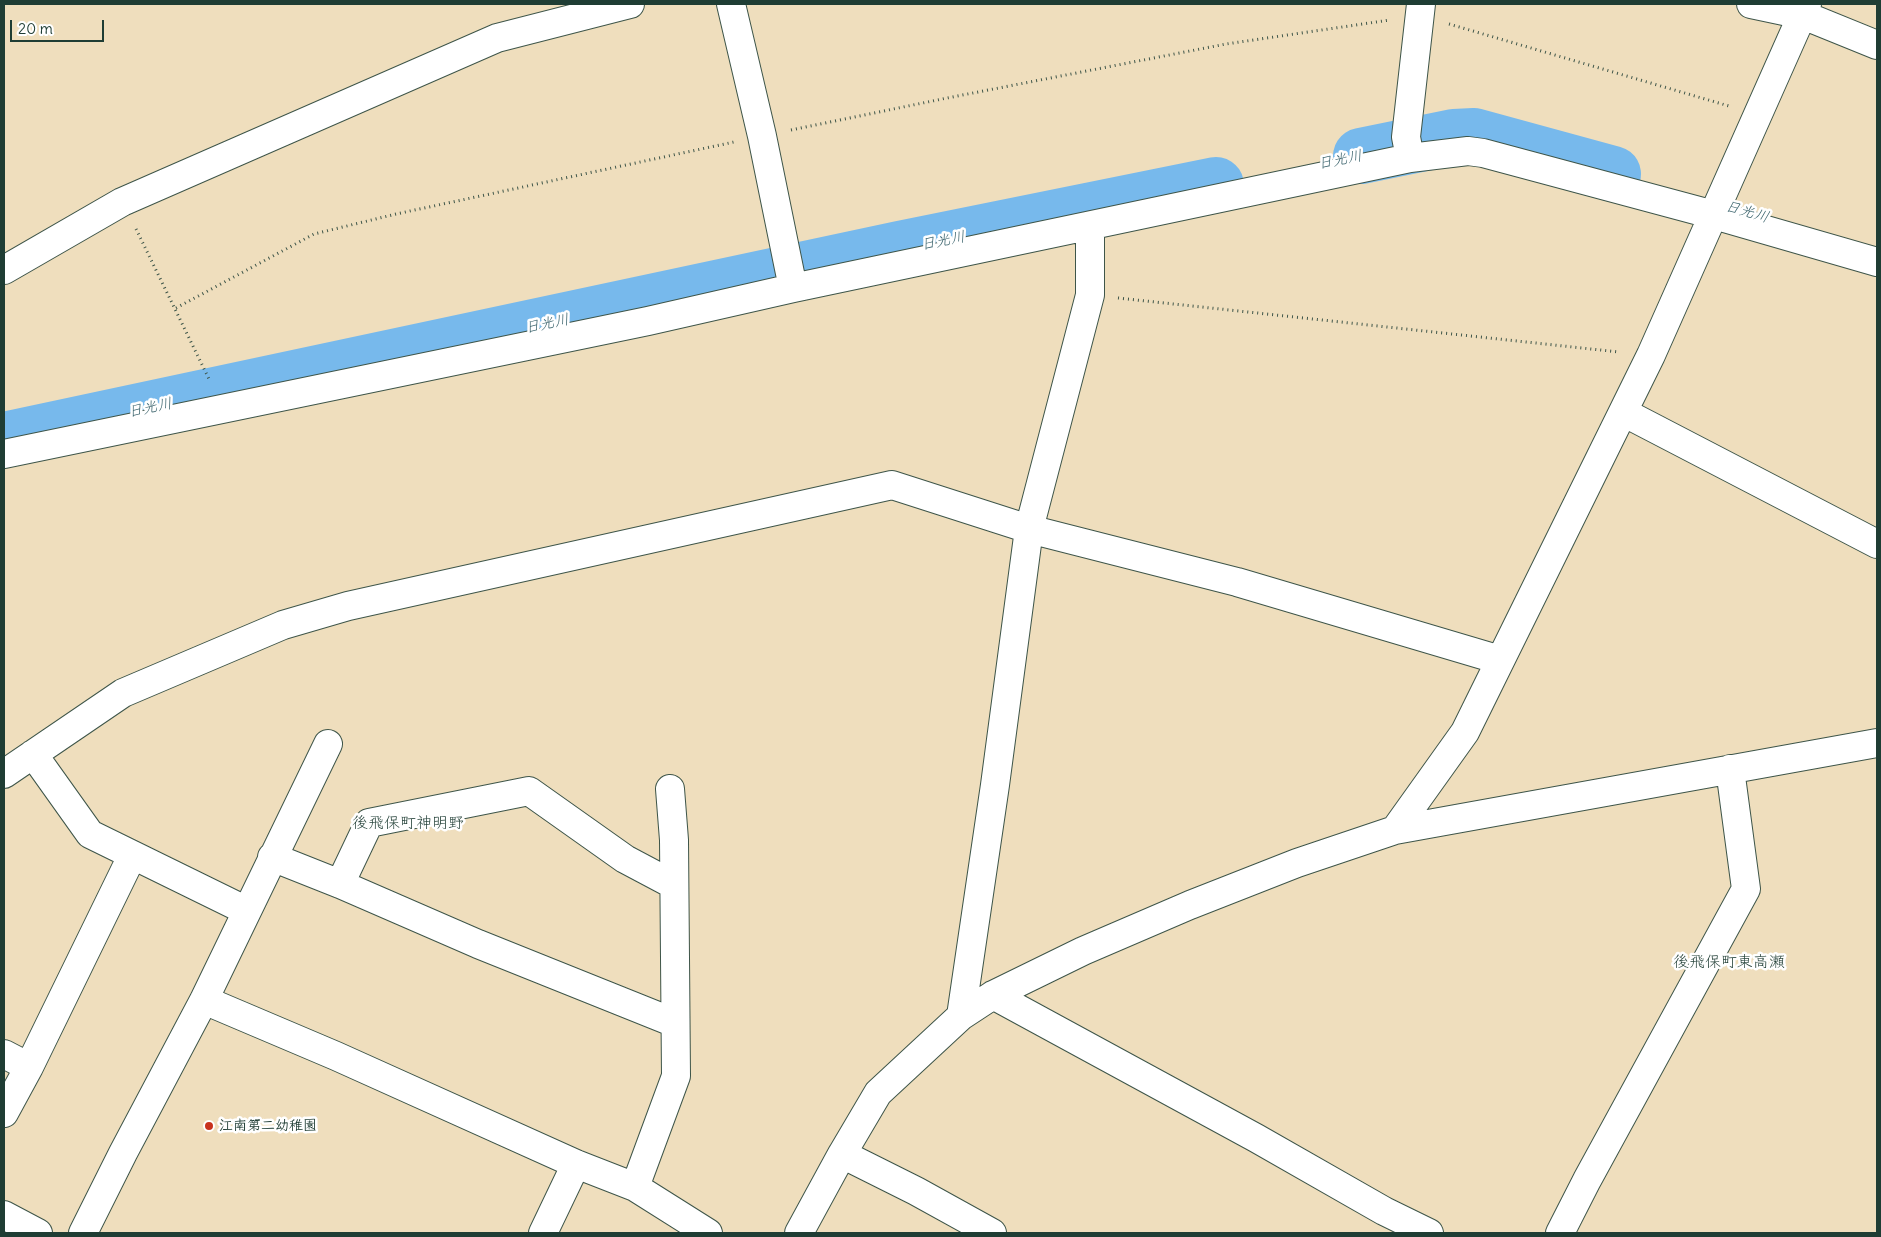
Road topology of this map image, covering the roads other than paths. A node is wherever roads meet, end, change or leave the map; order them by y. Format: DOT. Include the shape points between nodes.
graph roads {
  1 [pos="630,4"];
  2 [pos="730,4"];
  3 [pos="1751,4"];
  4 [pos="1805,9"];
  5 [pos="1420,10"];
  6 [pos="1877,45"];
  7 [pos="1408,149"];
  8 [pos="1717,207"];
  9 [pos="1090,226"];
  10 [pos="1877,262"];
  11 [pos="4,270"];
  12 [pos="792,278"];
  13 [pos="1623,412"];
  14 [pos="4,454"];
  15 [pos="1029,529"];
  16 [pos="1877,544"];
  17 [pos="1500,660"];
  18 [pos="1877,743"];
  19 [pos="328,744"];
  20 [pos="33,754"];
  21 [pos="1730,769"];
  22 [pos="4,774"];
  23 [pos="670,789"];
  24 [pos="1395,830"];
  25 [pos="132,856"];
  26 [pos="272,857"];
  27 [pos="340,884"];
  28 [pos="674,885"];
  29 [pos="247,910"];
  30 [pos="993,995"];
  31 [pos="204,1000"];
  32 [pos="961,1016"];
  33 [pos="675,1023"];
  34 [pos="4,1054"];
  35 [pos="29,1067"];
  36 [pos="4,1113"];
  37 [pos="842,1154"];
  38 [pos="576,1164"];
  39 [pos="635,1187"];
  40 [pos="4,1215"];
  41 [pos="38,1233"];
  42 [pos="83,1233"];
  43 [pos="543,1233"];
  44 [pos="708,1233"];
  45 [pos="799,1233"];
  46 [pos="992,1233"];
  47 [pos="1429,1233"];
  48 [pos="1560,1233"];
  1 -- 11 [label="street" via="496,38 122,202"];
  2 -- 12 [label="street"];
  3 -- 4 [label="street"];
  4 -- 6 [label="street"];
  4 -- 8 [label="street"];
  5 -- 7 [label="street"];
  7 -- 8 [label="street" via="1483,153"];
  7 -- 9 [label="street"];
  8 -- 10 [label="street"];
  8 -- 13 [label="street"];
  9 -- 12 [label="street"];
  9 -- 15 [label="street" via="1090,296"];
  12 -- 14 [label="street" via="628,325"];
  13 -- 16 [label="street"];
  13 -- 17 [label="street"];
  15 -- 17 [label="street" via="1237,582"];
  15 -- 20 [label="street" via="892,485 358,604 283,626 123,693"];
  15 -- 32 [label="street"];
  17 -- 24 [label="street" via="1465,732"];
  18 -- 21 [label="street"];
  19 -- 26 [label="street"];
  20 -- 22 [label="street"];
  20 -- 25 [label="street" via="90,834"];
  21 -- 24 [label="street"];
  21 -- 48 [label="street" via="1746,889"];
  23 -- 28 [label="street"];
  24 -- 30 [label="street" via="1297,863 1190,905 1082,951"];
  25 -- 29 [label="street"];
  25 -- 35 [label="street"];
  26 -- 27 [label="street"];
  26 -- 29 [label="street"];
  27 -- 28 [label="street" via="369,823 529,791 625,859"];
  27 -- 33 [label="street" via="478,944"];
  28 -- 33 [label="street"];
  29 -- 31 [label="street"];
  30 -- 32 [label="street"];
  30 -- 47 [label="street"];
  31 -- 38 [label="street"];
  31 -- 42 [label="street"];
  32 -- 37 [label="street" via="878,1093"];
  33 -- 39 [label="street" via="676,1076"];
  34 -- 35 [label="street"];
  35 -- 36 [label="street"];
  37 -- 45 [label="street"];
  37 -- 46 [label="street"];
  38 -- 39 [label="street"];
  38 -- 43 [label="street"];
  39 -- 44 [label="street"];
  40 -- 41 [label="street"];
}
